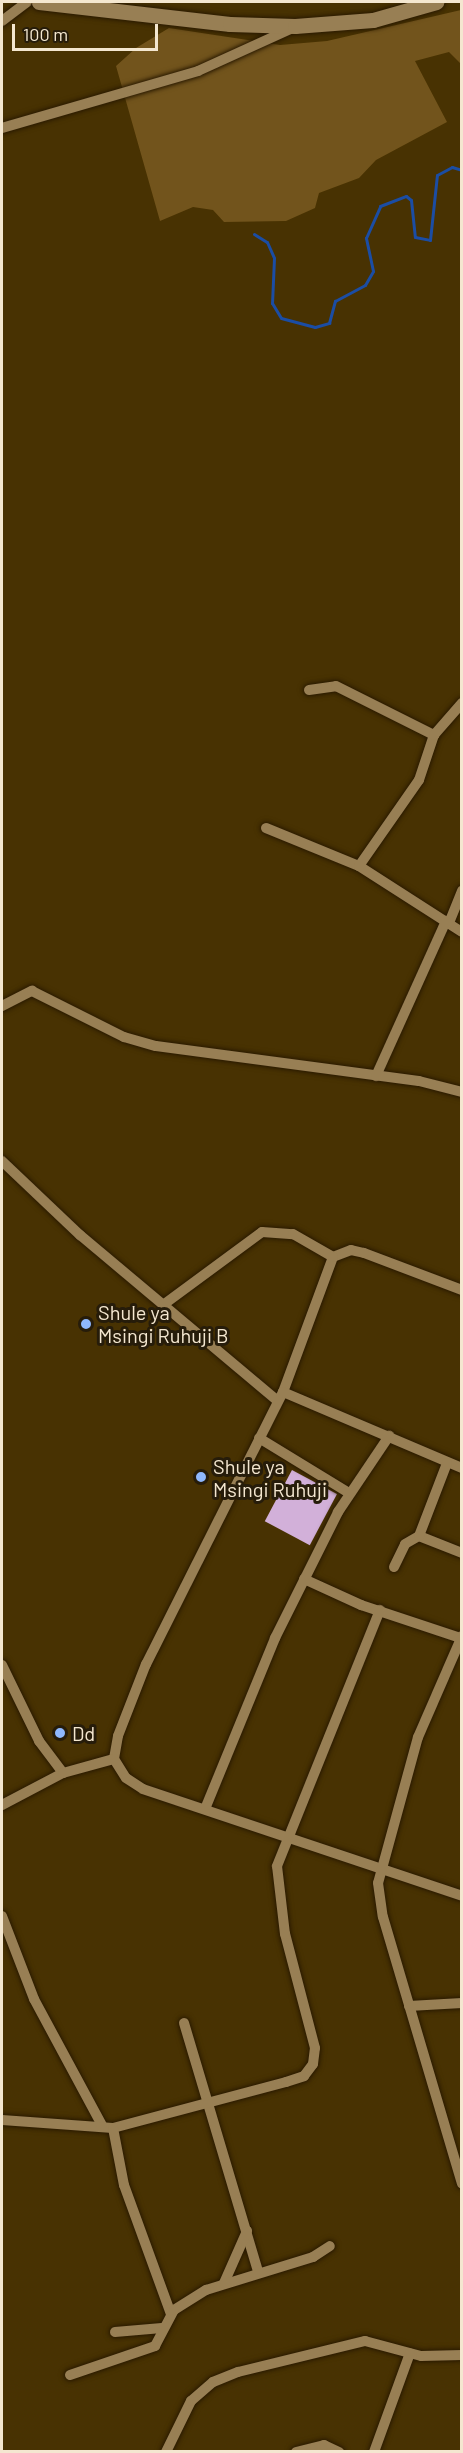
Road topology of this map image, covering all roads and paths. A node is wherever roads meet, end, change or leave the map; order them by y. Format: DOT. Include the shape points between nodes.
graph roads {
  1 [pos="27,2"];
  2 [pos="39,2"];
  3 [pos="436,2"];
  4 [pos="2,21"];
  5 [pos="295,27"];
  6 [pos="2,128"];
  7 [pos="309,690"];
  8 [pos="462,703"];
  9 [pos="434,735"];
  10 [pos="266,828"];
  11 [pos="359,866"];
  12 [pos="462,891"];
  13 [pos="447,922"];
  14 [pos="462,932"];
  15 [pos="2,1006"];
  16 [pos="376,1076"];
  17 [pos="462,1092"];
  18 [pos="2,1161"];
  19 [pos="333,1257"];
  20 [pos="462,1290"];
  21 [pos="163,1305"];
  22 [pos="280,1397"];
  23 [pos="389,1436"];
  24 [pos="259,1438"];
  25 [pos="447,1463"];
  26 [pos="462,1468"];
  27 [pos="349,1493"];
  28 [pos="419,1536"];
  29 [pos="462,1553"];
  30 [pos="394,1567"];
  31 [pos="304,1579"];
  32 [pos="380,1610"];
  33 [pos="461,1637"];
  34 [pos="3,1670"];
  35 [pos="114,1759"];
  36 [pos="63,1773"];
  37 [pos="2,1805"];
  38 [pos="205,1809"];
  39 [pos="287,1837"];
  40 [pos="380,1868"];
  41 [pos="462,1896"];
  42 [pos="2,1916"];
  43 [pos="462,2003"];
  44 [pos="409,2006"];
  45 [pos="184,2023"];
  46 [pos="207,2099"];
  47 [pos="2,2120"];
  48 [pos="108,2127"];
  49 [pos="462,2184"];
  50 [pos="248,2228"];
  51 [pos="330,2246"];
  52 [pos="258,2271"];
  53 [pos="224,2283"];
  54 [pos="171,2314"];
  55 [pos="162,2328"];
  56 [pos="115,2332"];
  57 [pos="410,2353"];
  58 [pos="462,2355"];
  59 [pos="70,2375"];
  60 [pos="166,2451"];
  61 [pos="296,2451"];
  62 [pos="339,2451"];
  63 [pos="374,2451"];
  1 -- 4 [label="street"];
  2 -- 5 [label="main road" via="230,24"];
  3 -- 5 [label="main road" via="373,20"];
  5 -- 6 [label="street" via="187,74"];
  7 -- 9 [label="street" via="336,686"];
  8 -- 9 [label="street"];
  9 -- 11 [label="street" via="419,780"];
  10 -- 11 [label="street"];
  11 -- 13 [label="street"];
  12 -- 13 [label="street"];
  13 -- 14 [label="street"];
  13 -- 16 [label="street"];
  15 -- 16 [label="street" via="32,991 124,1037 156,1046"];
  16 -- 17 [label="street"];
  18 -- 21 [label="street"];
  19 -- 20 [label="street" via="351,1250 364,1253"];
  19 -- 21 [label="street" via="293,1234 262,1232"];
  19 -- 22 [label="street"];
  21 -- 22 [label="street"];
  22 -- 23 [label="street"];
  22 -- 24 [label="street"];
  23 -- 25 [label="street"];
  23 -- 27 [label="street"];
  24 -- 27 [label="street"];
  24 -- 35 [label="street" via="146,1664 118,1736"];
  25 -- 26 [label="street"];
  25 -- 28 [label="street"];
  27 -- 31 [label="street"];
  28 -- 29 [label="street"];
  28 -- 30 [label="street" via="405,1544"];
  31 -- 32 [label="street"];
  31 -- 38 [label="street" via="248,1697"];
  32 -- 33 [label="street"];
  32 -- 39 [label="street"];
  33 -- 40 [label="street" via="418,1737"];
  34 -- 36 [label="street" via="39,1741"];
  35 -- 36 [label="street"];
  35 -- 38 [label="street" via="126,1778 143,1789"];
  36 -- 37 [label="street"];
  38 -- 39 [label="street"];
  39 -- 40 [label="street"];
  39 -- 46 [label="street" via="277,1866 279,1898 315,2048 313,2064 304,2076 286,2082"];
  40 -- 41 [label="street"];
  40 -- 44 [label="street" via="379,1895"];
  42 -- 48 [label="street" via="34,1999"];
  43 -- 44 [label="street"];
  44 -- 49 [label="street"];
  45 -- 46 [label="street"];
  46 -- 48 [label="street"];
  46 -- 50 [label="street"];
  47 -- 48 [label="street"];
  48 -- 54 [label="street" via="127,2195"];
  50 -- 52 [label="street"];
  50 -- 53 [label="street" via="243,2248"];
  51 -- 52 [label="street" via="313,2257"];
  52 -- 53 [label="street"];
  53 -- 54 [label="street"];
  54 -- 55 [label="street"];
  55 -- 56 [label="street"];
  55 -- 59 [label="street" via="155,2346"];
  57 -- 58 [label="street" via="435,2358"];
  57 -- 60 [label="street" via="374,2341 352,2343 213,2382 191,2401"];
  57 -- 63 [label="street"];
  61 -- 62 [label="street" via="324,2445"];
}
